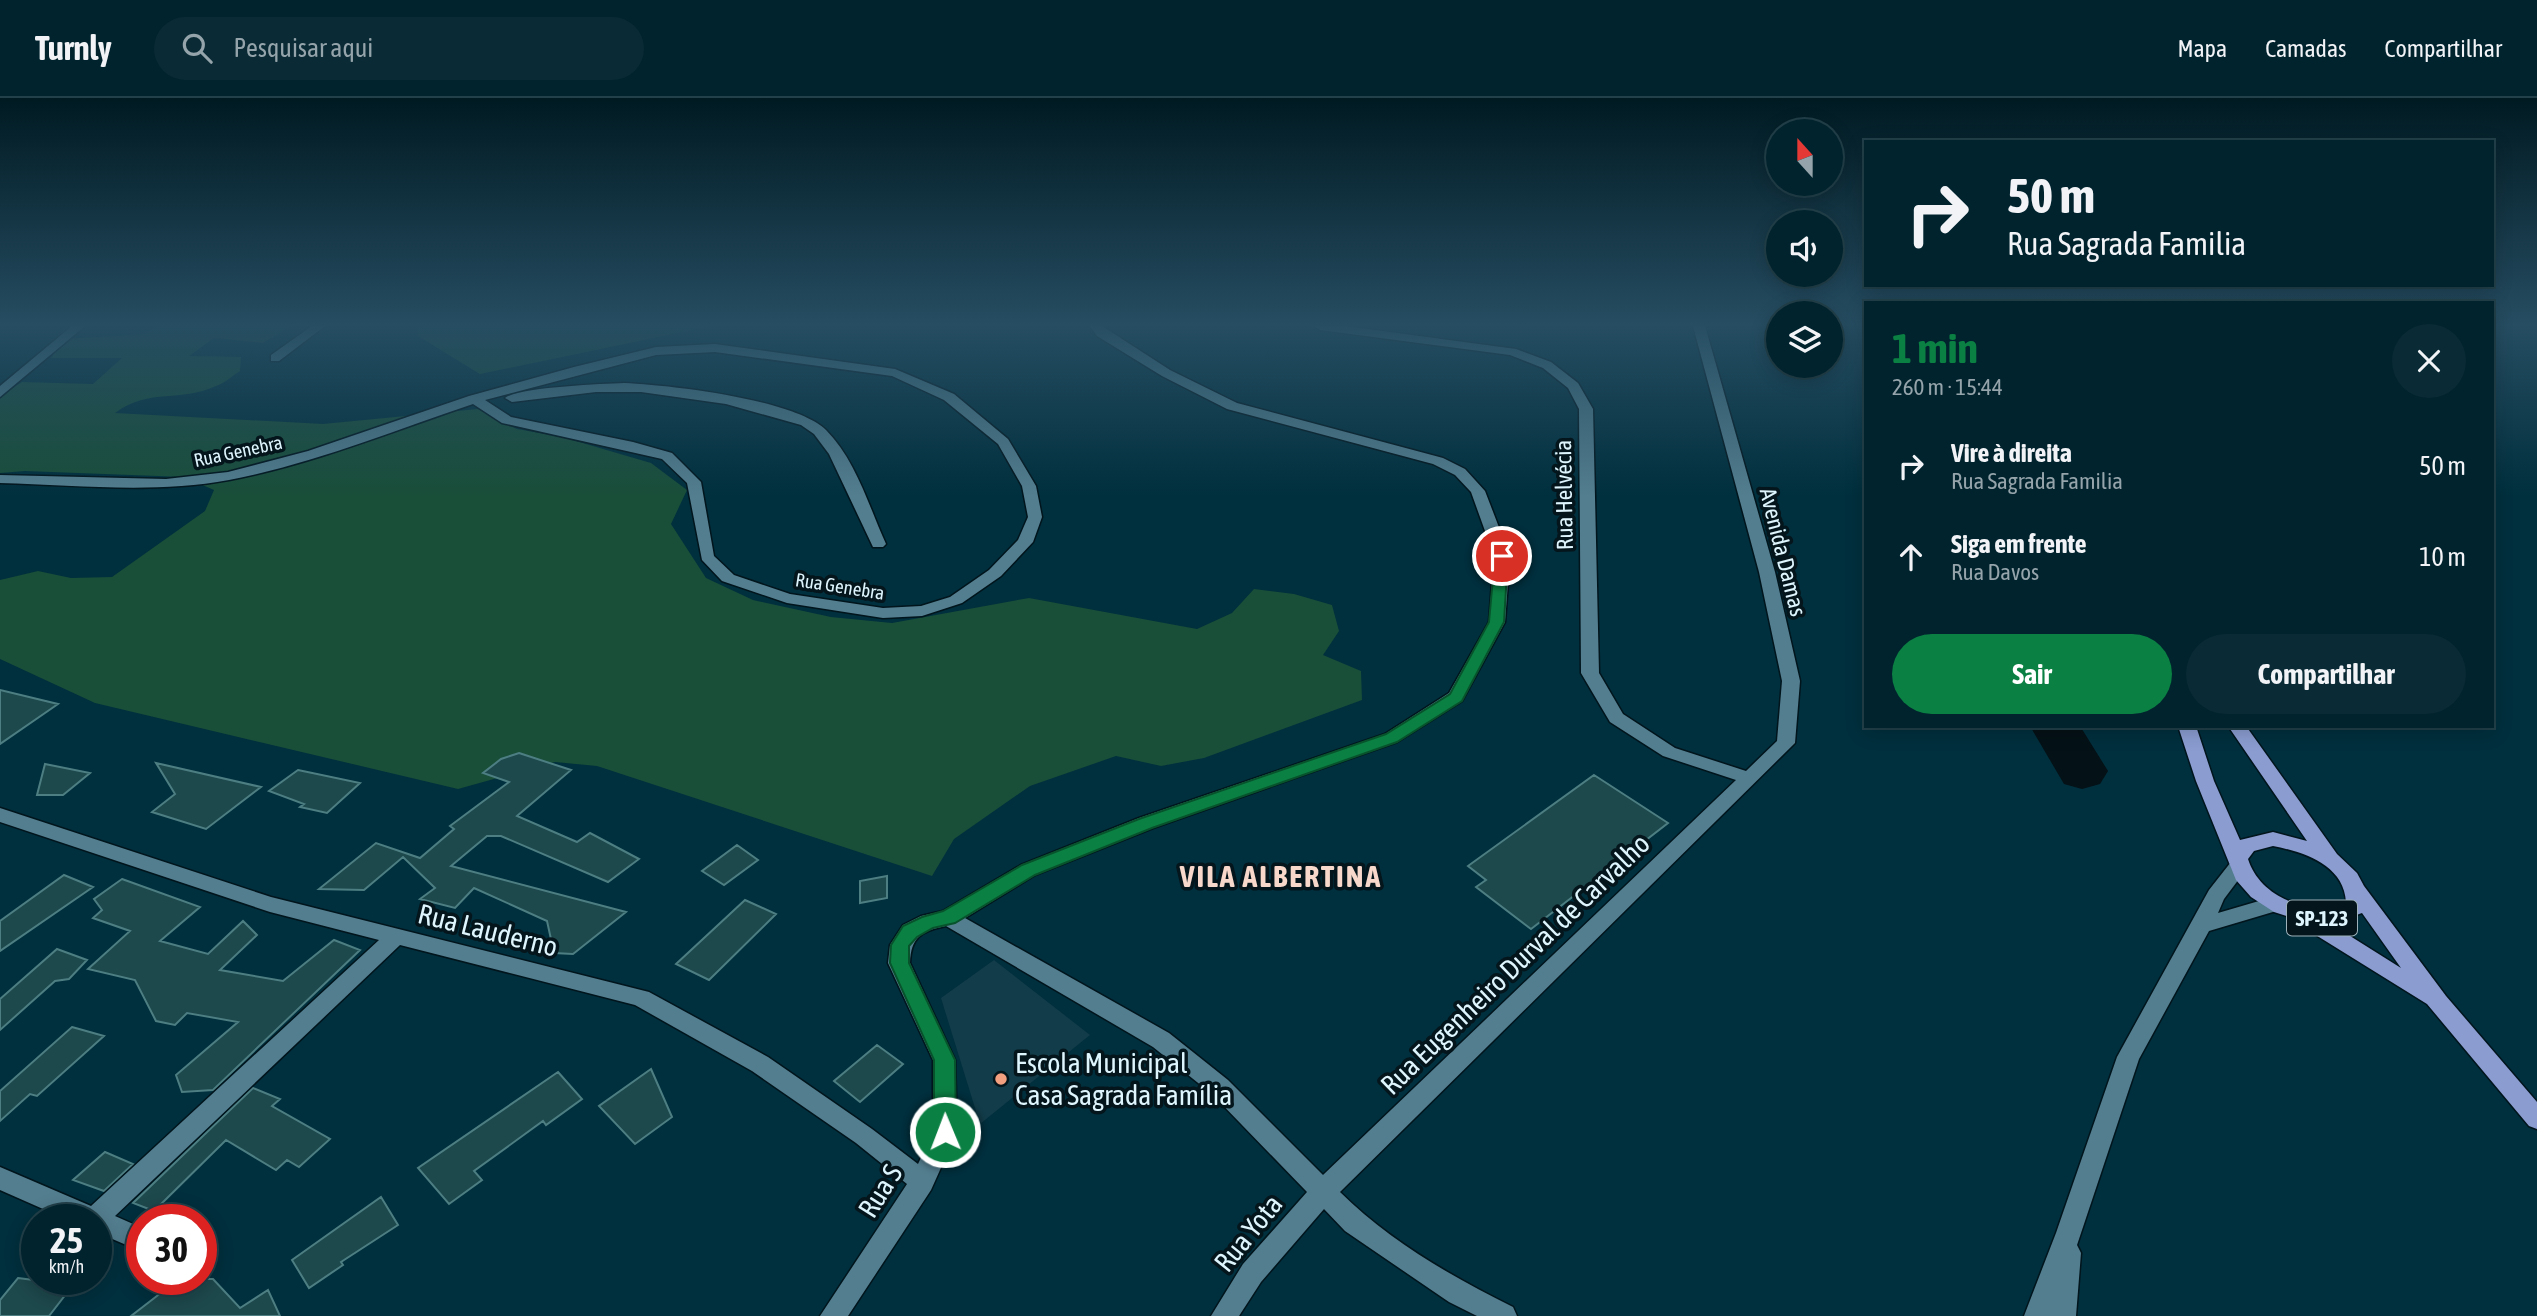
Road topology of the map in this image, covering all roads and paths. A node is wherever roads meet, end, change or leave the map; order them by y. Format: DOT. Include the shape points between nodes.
graph roads {
  1 [pos="537,383"];
  2 [pos="917,383"];
  3 [pos="1186,383"];
  4 [pos="1569,383"];
  5 [pos="1715,383"];
  6 [pos="478,401"];
  7 [pos="0,479"];
  8 [pos="878,544"];
  9 [pos="2188,728"];
  10 [pos="2238,728"];
  11 [pos="1749,778"];
  12 [pos="0,815"];
  13 [pos="2237,861"];
  14 [pos="2332,861"];
  15 [pos="2358,892"];
  16 [pos="2276,904"];
  17 [pos="2299,914"];
  18 [pos="948,918"];
  19 [pos="2202,925"];
  20 [pos="396,936"];
  21 [pos="2438,1002"];
  22 [pos="2537,1119"];
  23 [pos="0,1178"];
  24 [pos="922,1182"];
  25 [pos="1323,1192"];
  26 [pos="59,1204"];
  27 [pos="112,1204"];
  28 [pos="2069,1233"];
  29 [pos="833,1316"];
  30 [pos="1224,1316"];
  31 [pos="1504,1316"];
  32 [pos="2037,1316"];
  33 [pos="2063,1316"];
  1 -- 6 [label="street, Rua Genebra"];
  2 -- 6 [label="street, Rua Genebra" via="949,397 1003,442 1030,486 1035,516 1025,542 995,573 956,600 922,611 883,613 787,598 728,578 707,557 694,482 667,456 507,420"];
  3 -- 18 [label="street" via="1232,406 1438,461 1460,472 1478,491 1502,556 1497,622 1456,698 1391,738 1146,823 1028,870"];
  4 -- 11 [label="street, Rua Helvécia" via="1586,409 1590,674 1616,718 1669,752"];
  5 -- 11 [label="street, Avenida Damas" via="1767,572 1791,681 1786,743"];
  6 -- 7 [label="street, Rua Genebra" via="228,476 166,483"];
  6 -- 8 [label="street" via="634,387 790,415 818,430 832,447"];
  9 -- 13 [label="main road, SP-123"];
  10 -- 14 [label="main road, SP-123"];
  11 -- 25 [label="street, Rua Eugenheiro Durval de Carvalho"];
  12 -- 20 [label="street, Rua Lauderno" via="270,904"];
  13 -- 14 [label="main road, SP-123" via="2244,845 2273,839 2294,842"];
  13 -- 16 [label="main road, SP-123" via="2251,886"];
  13 -- 19 [label="street"];
  14 -- 15 [label="main road, SP-123" via="2350,876"];
  15 -- 17 [label="main road, SP-123" via="2357,906 2345,916"];
  15 -- 21 [label="main road, SP-123"];
  16 -- 17 [label="main road, SP-123"];
  16 -- 19 [label="street"];
  17 -- 21 [label="main road, SP-123"];
  18 -- 24 [label="street, Rua S" via="910,932 900,945 899,963 944,1060 945,1132"];
  18 -- 25 [label="street" via="1161,1040 1220,1087"];
  19 -- 28 [label="street" via="2128,1057"];
  20 -- 24 [label="street, Rua Lauderno" via="641,998 760,1064"];
  20 -- 27 [label="street"];
  21 -- 22 [label="main road, SP-123"];
  23 -- 26 [label="street"];
  24 -- 29 [label="street, Rua S"];
  25 -- 30 [label="street, Rua Yota" via="1252,1273"];
  25 -- 31 [label="street" via="1354,1223 1458,1293"];
  28 -- 32 [label="street"];
  28 -- 33 [label="street"];
}
